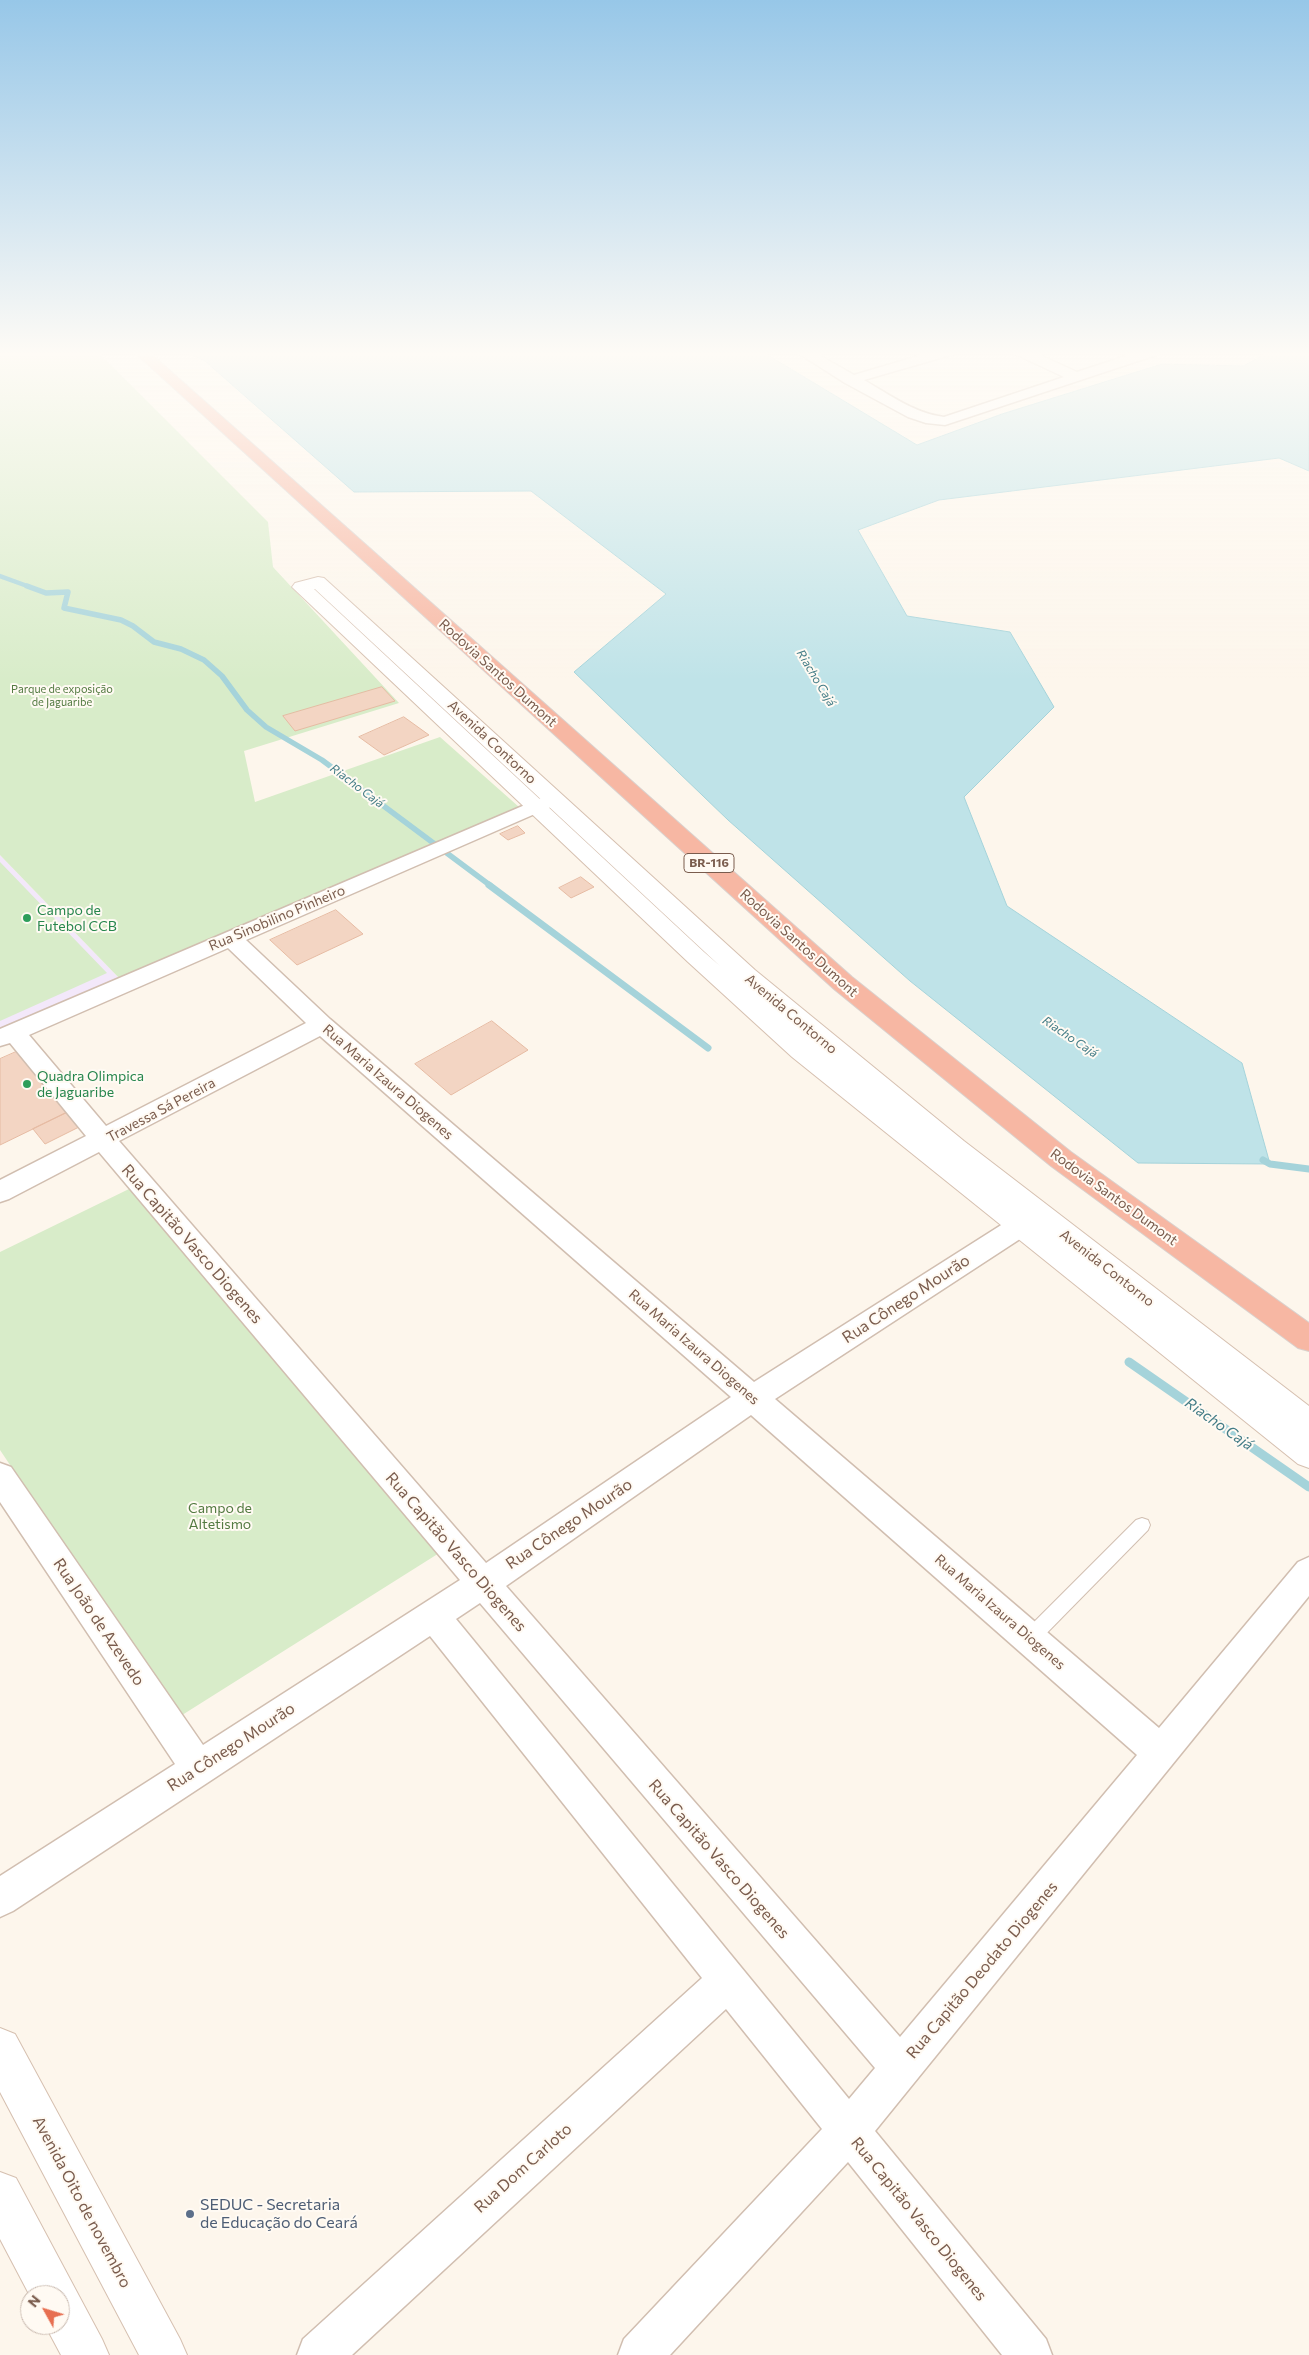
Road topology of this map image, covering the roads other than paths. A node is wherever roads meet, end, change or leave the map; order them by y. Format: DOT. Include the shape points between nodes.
graph roads {
  1 [pos="262,461"];
  2 [pos="300,588"];
  3 [pos="545,802"];
  4 [pos="230,938"];
  5 [pos="322,1025"];
  6 [pos="7,1035"];
  7 [pos="103,1140"];
  8 [pos="0,1192"];
  9 [pos="1028,1220"];
  10 [pos="1309,1339"];
  11 [pos="753,1398"];
  12 [pos="1309,1424"];
  13 [pos="1309,1454"];
  14 [pos="0,1476"];
  15 [pos="1142,1525"];
  16 [pos="1309,1572"];
  17 [pos="483,1583"];
  18 [pos="433,1616"];
  19 [pos="1030,1638"];
  20 [pos="1162,1753"];
  21 [pos="198,1768"];
  22 [pos="0,1898"];
  23 [pos="727,1982"];
  24 [pos="0,2050"];
  25 [pos="901,2068"];
  26 [pos="848,2132"];
  27 [pos="0,2194"];
  28 [pos="49,2285"];
  29 [pos="70,2325"];
  30 [pos="86,2355"];
  31 [pos="164,2355"];
  32 [pos="319,2355"];
  33 [pos="640,2355"];
  34 [pos="1030,2355"];
  1 -- 10 [label="highway, Rodovia Santos Dumont / BR-116" via="843,983 1061,1159"];
  2 -- 3 [label="street" via="413,681"];
  3 -- 4 [label="street, Rua Sinobilino Pinheiro"];
  3 -- 9 [label="street" via="696,957 801,1051"];
  4 -- 5 [label="street, Rua Maria Izaura Diogenes"];
  4 -- 6 [label="street, Rua Sinobilino Pinheiro"];
  5 -- 7 [label="street, Travessa Sá Pereira"];
  5 -- 11 [label="street, Rua Maria Izaura Diogenes"];
  6 -- 7 [label="street, Rua Capitão Vasco Diogenes"];
  7 -- 8 [label="street, Travessa Sá Pereira"];
  7 -- 17 [label="street, Rua Capitão Vasco Diogenes"];
  9 -- 11 [label="street, Rua Cônego Mourão"];
  9 -- 12 [label="street, Avenida Contorno"];
  9 -- 13 [label="street"];
  11 -- 17 [label="street, Rua Cônego Mourão"];
  11 -- 19 [label="street, Rua Maria Izaura Diogenes"];
  14 -- 21 [label="street, Rua João de Azevedo"];
  15 -- 19 [label="lane"];
  16 -- 20 [label="street, Rua Capitão Deodato Diogenes"];
  17 -- 18 [label="street, Rua Cônego Mourão"];
  17 -- 25 [label="street, Rua Capitão Vasco Diogenes"];
  18 -- 21 [label="street, Rua Cônego Mourão"];
  18 -- 23 [label="street, Rua Capitão Vasco Diogenes"];
  19 -- 20 [label="street, Rua Maria Izaura Diogenes"];
  20 -- 25 [label="street, Rua Capitão Deodato Diogenes"];
  21 -- 22 [label="street, Rua Cônego Mourão"];
  23 -- 26 [label="street, Rua Capitão Vasco Diogenes"];
  23 -- 32 [label="street, Rua Dom Carloto"];
  24 -- 31 [label="street, Avenida Oito de novembro"];
  25 -- 26 [label="street, Rua Capitão Deodato Diogenes"];
  26 -- 33 [label="street, Rua Capitão Deodato Diogenes"];
  26 -- 34 [label="street, Rua Capitão Vasco Diogenes"];
  27 -- 28 [label="street"];
  29 -- 30 [label="street"];
}
